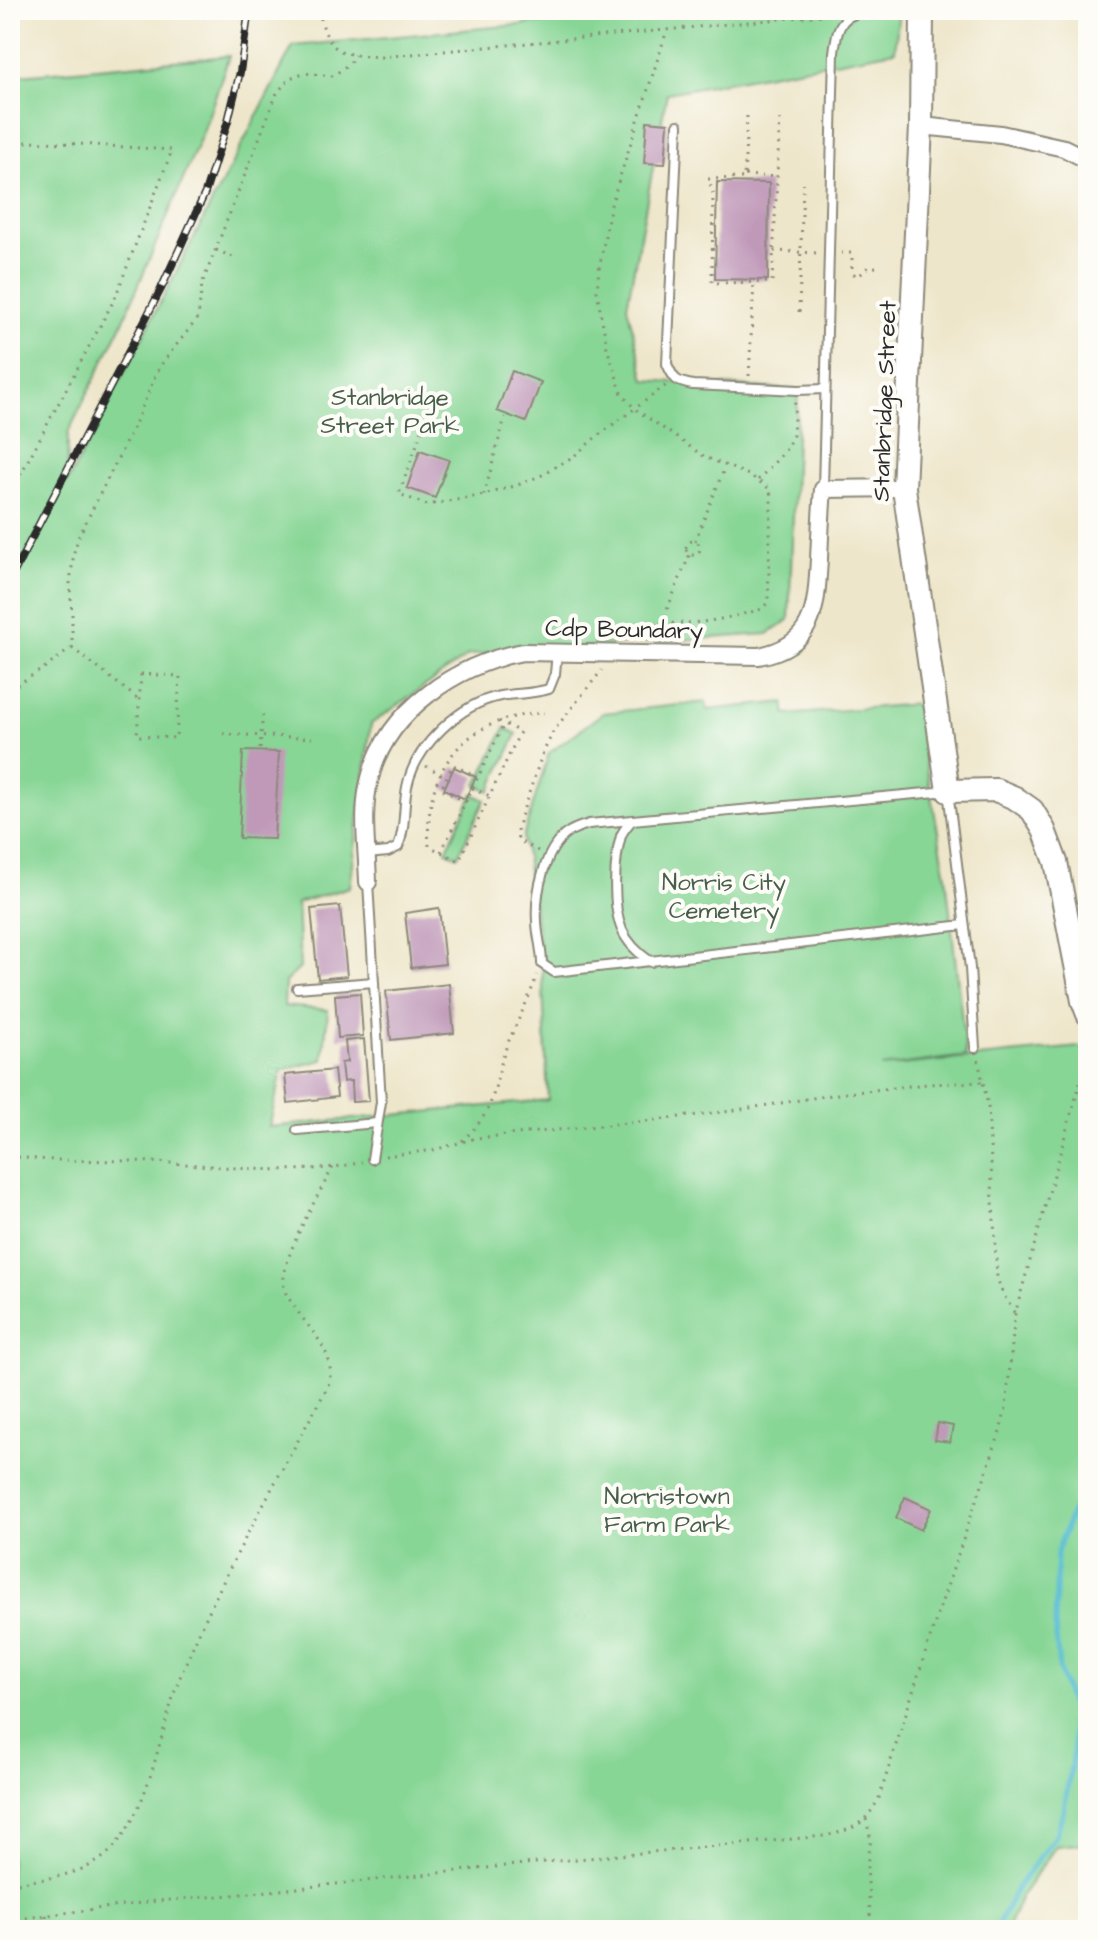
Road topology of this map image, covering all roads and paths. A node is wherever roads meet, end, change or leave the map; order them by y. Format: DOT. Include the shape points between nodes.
graph roads {
  1 [pos="319,10"];
  2 [pos="878,10"];
  3 [pos="922,10"];
  4 [pos="854,13"];
  5 [pos="355,55"];
  6 [pos="780,115"];
  7 [pos="747,116"];
  8 [pos="678,125"];
  9 [pos="921,126"];
  10 [pos="10,147"];
  11 [pos="1088,160"];
  12 [pos="744,175"];
  13 [pos="777,177"];
  14 [pos="803,183"];
  15 [pos="216,250"];
  16 [pos="233,257"];
  17 [pos="754,283"];
  18 [pos="799,312"];
  19 [pos="675,378"];
  20 [pos="748,387"];
  21 [pos="796,389"];
  22 [pos="825,389"];
  23 [pos="433,400"];
  24 [pos="505,417"];
  25 [pos="725,467"];
  26 [pos="758,480"];
  27 [pos="904,488"];
  28 [pos="823,489"];
  29 [pos="10,494"];
  30 [pos="484,495"];
  31 [pos="695,541"];
  32 [pos="690,554"];
  33 [pos="661,624"];
  34 [pos="72,648"];
  35 [pos="557,651"];
  36 [pos="608,663"];
  37 [pos="10,689"];
  38 [pos="139,700"];
  39 [pos="263,710"];
  40 [pos="544,713"];
  41 [pos="502,722"];
  42 [pos="223,734"];
  43 [pos="261,736"];
  44 [pos="312,738"];
  45 [pos="260,749"];
  46 [pos="417,762"];
  47 [pos="441,774"];
  48 [pos="447,777"];
  49 [pos="478,777"];
  50 [pos="472,788"];
  51 [pos="948,791"];
  52 [pos="490,796"];
  53 [pos="466,802"];
  54 [pos="632,820"];
  55 [pos="441,852"];
  56 [pos="367,854"];
  57 [pos="548,858"];
  58 [pos="368,882"];
  59 [pos="964,925"];
  60 [pos="651,962"];
  61 [pos="542,964"];
  62 [pos="374,982"];
  63 [pos="297,988"];
  64 [pos="1088,1014"];
  65 [pos="975,1048"];
  66 [pos="1088,1054"];
  67 [pos="984,1082"];
  68 [pos="377,1123"];
  69 [pos="297,1130"];
  70 [pos="462,1141"];
  71 [pos="10,1156"];
  72 [pos="372,1159"];
  73 [pos="333,1167"];
  74 [pos="1015,1314"];
  75 [pos="866,1818"];
  76 [pos="10,1884"];
  77 [pos="46,1915"];
  78 [pos="10,1920"];
  79 [pos="48,1930"];
  80 [pos="871,1930"];
  1 -- 5 [label="path" via="334,46"];
  2 -- 4 [label="lane"];
  3 -- 9 [label="street, Stanbridge Street"];
  4 -- 5 [label="path" via="381,57"];
  4 -- 22 [label="lane" via="839,27 834,53"];
  5 -- 15 [label="path" via="333,76 303,73 277,93"];
  6 -- 13 [label="path"];
  7 -- 12 [label="path"];
  8 -- 19 [label="lane" via="667,364"];
  9 -- 11 [label="street" via="1001,134 1064,148"];
  9 -- 27 [label="street, Stanbridge Street"];
  10 -- 29 [label="path" via="30,141 172,150 115,298"];
  12 -- 13 [label="path"];
  12 -- 17 [label="path" via="708,179 713,191 712,283"];
  13 -- 17 [label="path" via="772,282"];
  14 -- 18 [label="path"];
  15 -- 16 [label="path"];
  15 -- 34 [label="path" via="202,284 198,318 156,374 79,536 70,582"];
  17 -- 20 [label="path"];
  19 -- 20 [label="lane" via="693,385"];
  19 -- 30 [label="path" via="574,456 542,475"];
  20 -- 21 [label="lane"];
  21 -- 22 [label="lane"];
  21 -- 26 [label="path" via="793,435"];
  22 -- 28 [label="lane"];
  23 -- 30 [label="path" via="399,494 427,505"];
  24 -- 30 [label="path"];
  25 -- 31 [label="path"];
  27 -- 28 [label="street"];
  27 -- 51 [label="street, Stanbridge Street"];
  28 -- 35 [label="street, Cdp Boundary" via="815,607 805,630 784,648 759,656"];
  31 -- 32 [label="path" via="686,544"];
  31 -- 32 [label="path" via="699,550"];
  32 -- 33 [label="path"];
  34 -- 37 [label="path"];
  34 -- 38 [label="path"];
  35 -- 46 [label="lane" via="549,689 497,697 464,710 438,731"];
  35 -- 56 [label="street, Cdp Boundary" via="487,661 449,679 414,705 388,738 370,776"];
  36 -- 57 [label="path" via="554,730 517,828 518,840"];
  38 -- 38 [label="path" via="141,674 180,676 176,738 137,736"];
  39 -- 43 [label="path"];
  40 -- 41 [label="path"];
  41 -- 47 [label="path" via="473,734"];
  41 -- 49 [label="path"];
  41 -- 52 [label="path" via="520,732"];
  42 -- 43 [label="path"];
  43 -- 44 [label="path"];
  43 -- 45 [label="path"];
  46 -- 47 [label="path"];
  46 -- 56 [label="lane" via="407,785 404,834 398,847"];
  47 -- 48 [label="path"];
  47 -- 55 [label="path" via="428,830 429,846"];
  48 -- 49 [label="path" via="453,765"];
  48 -- 53 [label="path" via="441,789"];
  49 -- 50 [label="path"];
  50 -- 52 [label="path"];
  50 -- 53 [label="path"];
  51 -- 54 [label="lane"];
  51 -- 59 [label="lane"];
  51 -- 64 [label="street" via="996,790 1032,810 1056,862"];
  52 -- 55 [label="path" via="459,861"];
  53 -- 55 [label="path"];
  54 -- 57 [label="lane" via="580,827 565,835"];
  54 -- 60 [label="lane" via="622,833 615,872 617,916 629,943"];
  56 -- 58 [label="street, Cdp Boundary"];
  57 -- 61 [label="lane" via="537,920"];
  58 -- 62 [label="lane"];
  59 -- 60 [label="lane"];
  59 -- 65 [label="lane"];
  60 -- 61 [label="lane" via="554,972"];
  61 -- 70 [label="path" via="507,1047 488,1111"];
  62 -- 63 [label="lane"];
  62 -- 68 [label="lane" via="381,1102"];
  65 -- 67 [label="path"];
  66 -- 74 [label="path"];
  67 -- 70 [label="path" via="853,1092"];
  67 -- 74 [label="path" via="997,1278"];
  68 -- 69 [label="lane"];
  68 -- 72 [label="lane"];
  70 -- 72 [label="path"];
  71 -- 73 [label="path" via="262,1169"];
  72 -- 73 [label="path"];
  73 -- 76 [label="path" via="294,1245 284,1278 291,1302 330,1360 328,1386 203,1622 143,1796 112,1849 93,1864 61,1875"];
  74 -- 75 [label="path" via="1006,1408 993,1456 891,1766"];
  75 -- 77 [label="path" via="824,1836"];
  75 -- 80 [label="path" via="871,1840"];
  77 -- 78 [label="path"];
  77 -- 79 [label="path"];
}
